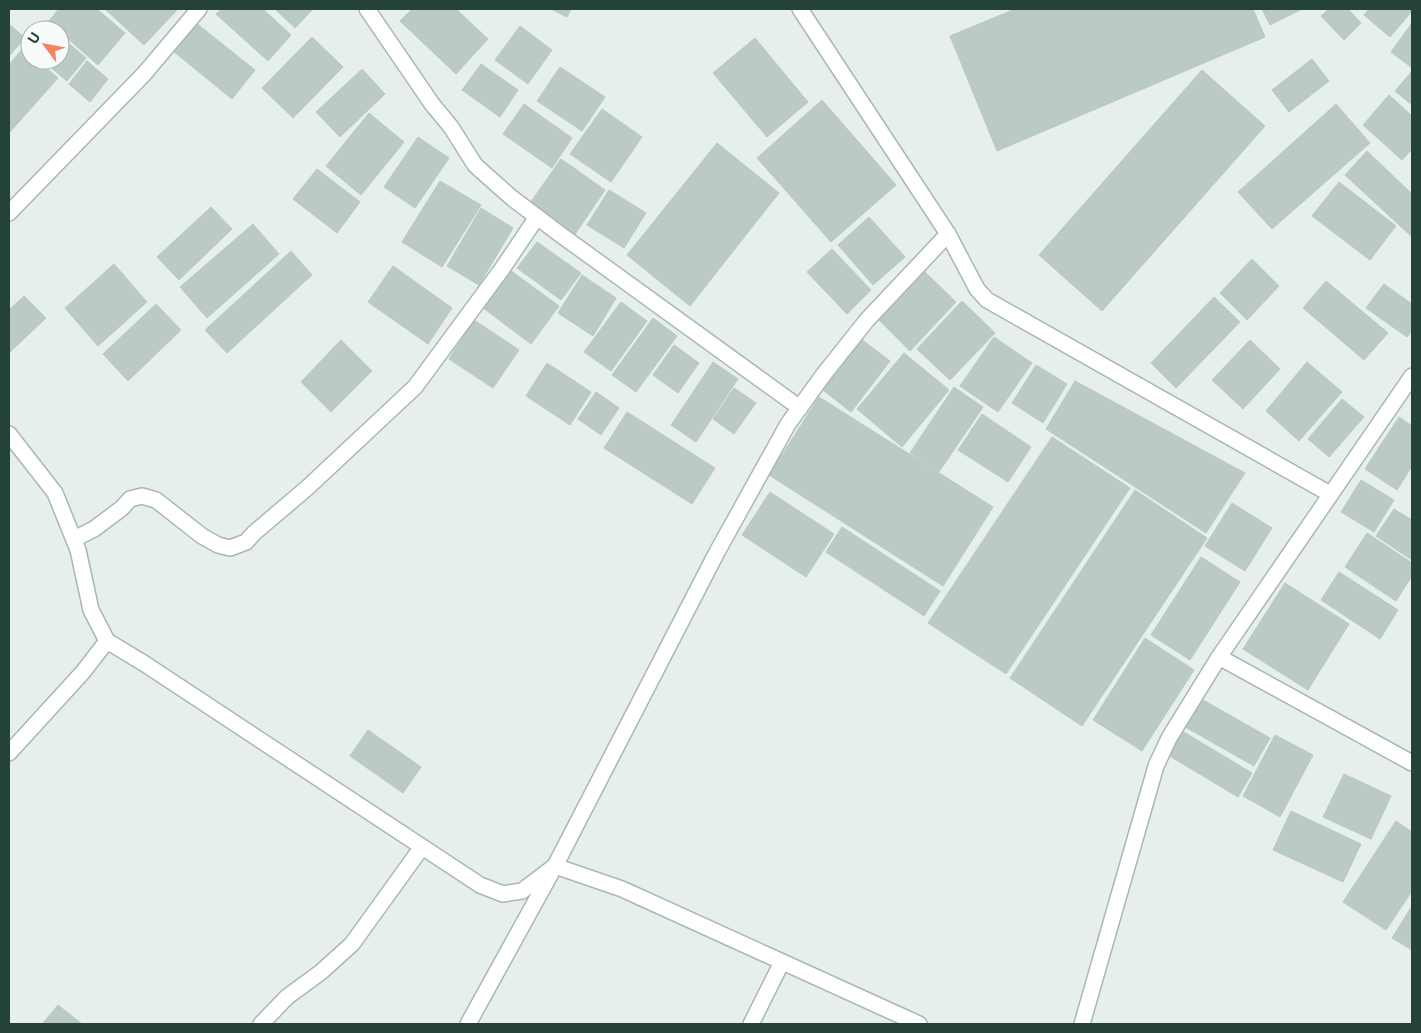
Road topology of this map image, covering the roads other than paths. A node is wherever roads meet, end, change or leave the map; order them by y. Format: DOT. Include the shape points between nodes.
graph roads {
  1 [pos="199,9"];
  2 [pos="367,9"];
  3 [pos="800,9"];
  4 [pos="9,213"];
  5 [pos="537,217"];
  6 [pos="948,234"];
  7 [pos="1412,376"];
  8 [pos="800,408"];
  9 [pos="9,434"];
  10 [pos="1330,494"];
  11 [pos="74,539"];
  12 [pos="107,641"];
  13 [pos="1219,657"];
  14 [pos="9,753"];
  15 [pos="1412,763"];
  16 [pos="422,847"];
  17 [pos="555,866"];
  18 [pos="782,962"];
  19 [pos="260,1024"];
  20 [pos="468,1024"];
  21 [pos="750,1024"];
  22 [pos="919,1024"];
  23 [pos="1082,1024"];
  1 -- 4 [label="street" via="144,74"];
  2 -- 5 [label="street" via="476,165"];
  3 -- 6 [label="street"];
  5 -- 8 [label="street"];
  5 -- 11 [label="street" via="415,387 246,542 230,548 218,544 202,536 156,500 142,496 130,499 94,529"];
  6 -- 8 [label="street" via="867,320"];
  6 -- 10 [label="street" via="977,290 987,300"];
  7 -- 10 [label="street"];
  8 -- 17 [label="street" via="717,552"];
  9 -- 11 [label="street" via="55,493"];
  10 -- 13 [label="street"];
  11 -- 12 [label="street" via="92,610"];
  12 -- 14 [label="street"];
  12 -- 16 [label="street"];
  13 -- 15 [label="street"];
  13 -- 23 [label="street" via="1169,738 1156,766"];
  16 -- 17 [label="street" via="480,885 503,894 522,891"];
  16 -- 19 [label="street" via="352,944 287,997"];
  17 -- 18 [label="street" via="622,889"];
  17 -- 20 [label="street"];
  18 -- 21 [label="street"];
  18 -- 22 [label="street"];
}
